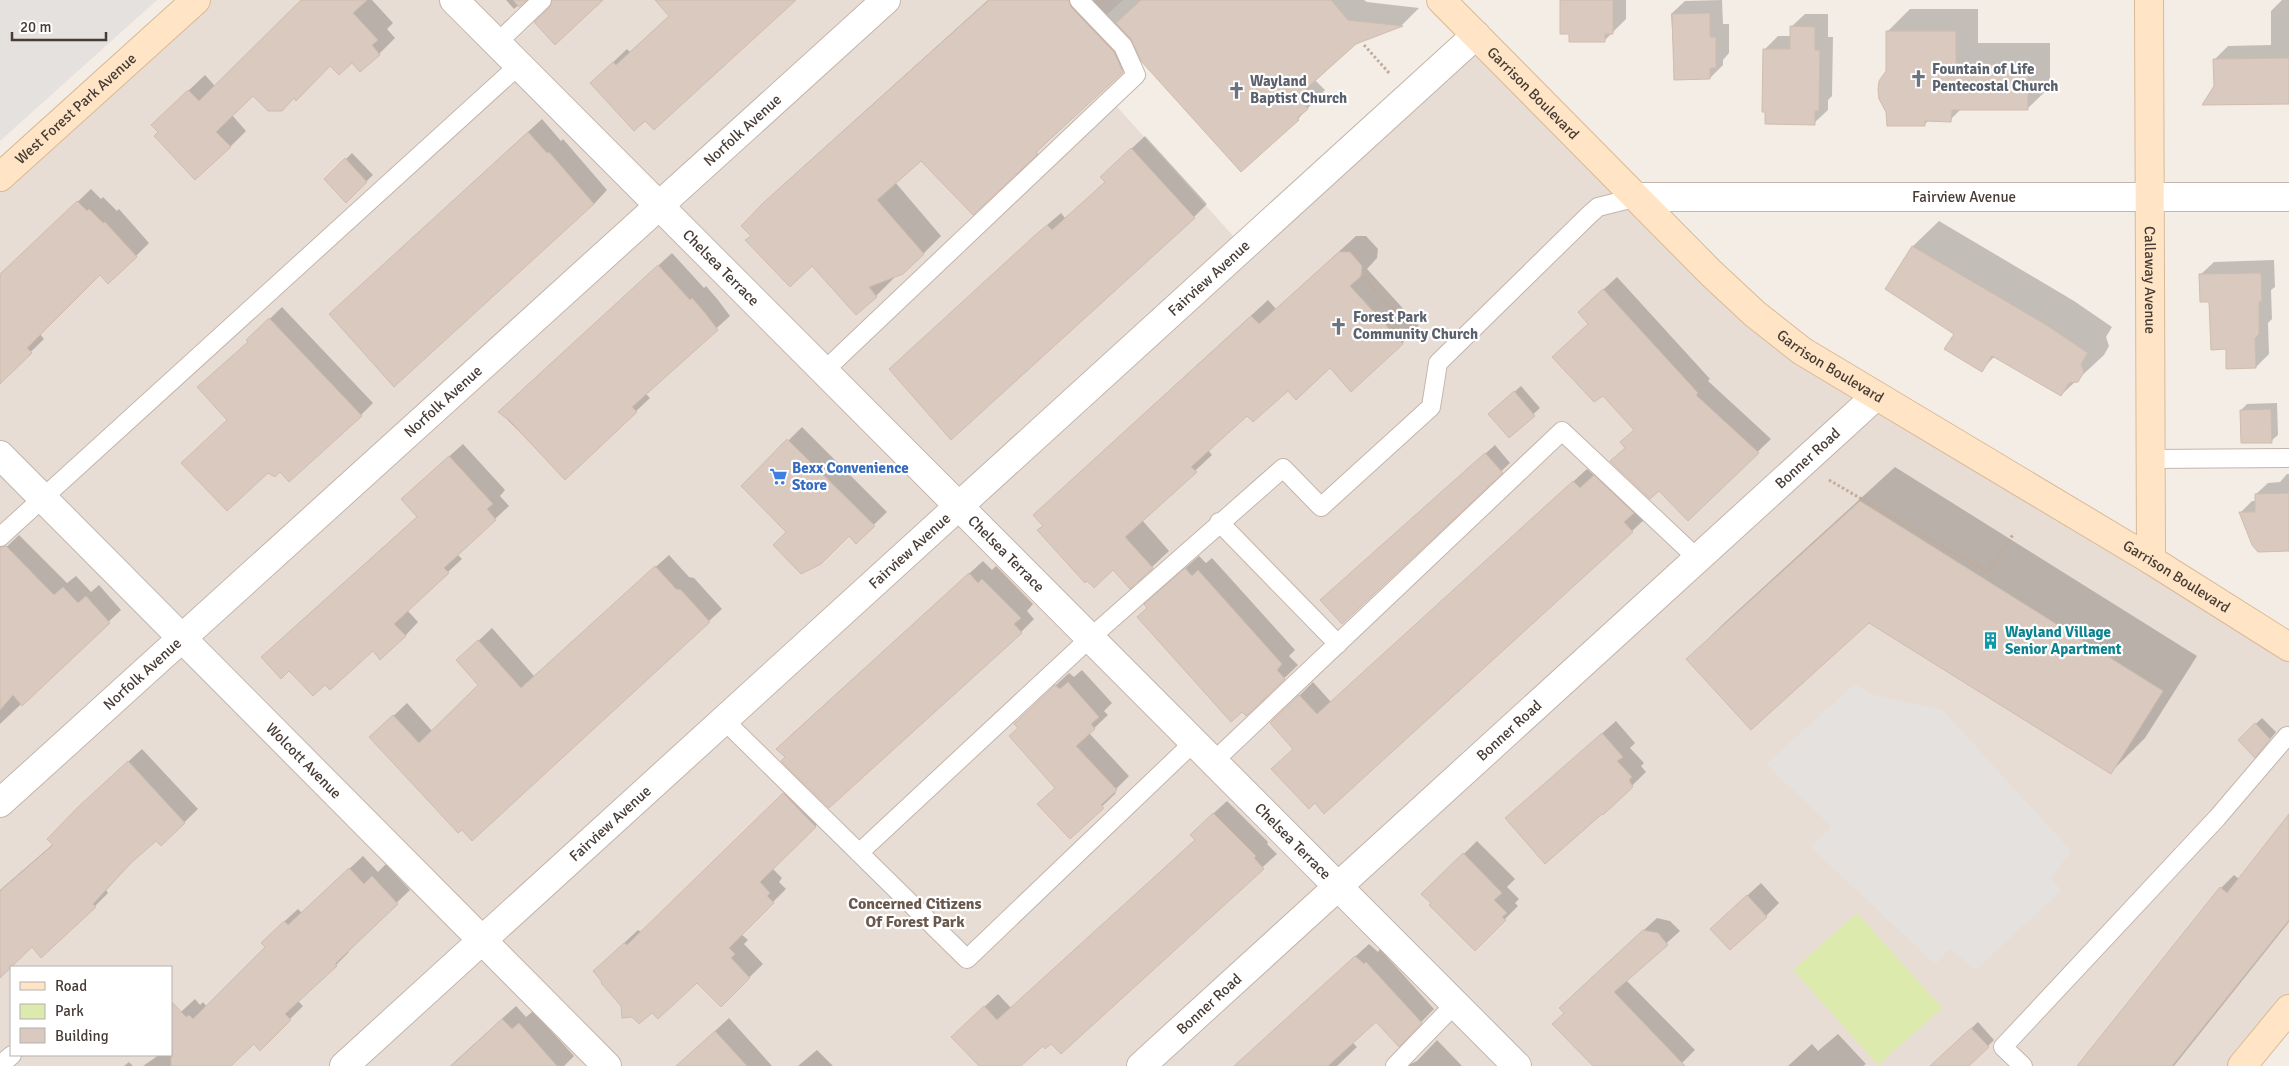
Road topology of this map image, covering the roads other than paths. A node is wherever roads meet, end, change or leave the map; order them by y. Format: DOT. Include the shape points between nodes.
graph roads {
  1 [pos="196,0"];
  2 [pos="454,0"];
  3 [pos="542,0"];
  4 [pos="886,0"];
  5 [pos="1079,0"];
  6 [pos="1441,0"];
  7 [pos="2149,0"];
  8 [pos="1476,35"];
  9 [pos="497,43"];
  10 [pos="519,65"];
  11 [pos="0,177"];
  12 [pos="1638,197"];
  13 [pos="2289,197"];
  14 [pos="2150,198"];
  15 [pos="659,206"];
  16 [pos="824,371"];
  17 [pos="1876,396"];
  18 [pos="0,456"];
  19 [pos="2289,458"];
  20 [pos="2150,459"];
  21 [pos="42,498"];
  22 [pos="959,506"];
  23 [pos="1219,522"];
  24 [pos="0,537"];
  25 [pos="1698,559"];
  26 [pos="2151,560"];
  27 [pos="182,638"];
  28 [pos="1090,638"];
  29 [pos="1338,644"];
  30 [pos="2289,646"];
  31 [pos="724,720"];
  32 [pos="2287,736"];
  33 [pos="1194,742"];
  34 [pos="1214,762"];
  35 [pos="0,803"];
  36 [pos="859,853"];
  37 [pos="1338,887"];
  38 [pos="482,940"];
  39 [pos="1455,1004"];
  40 [pos="2289,1009"];
  41 [pos="11,1056"];
  42 [pos="0,1065"];
  43 [pos="344,1066"];
  44 [pos="607,1066"];
  45 [pos="1141,1066"];
  46 [pos="1395,1066"];
  47 [pos="1516,1066"];
  48 [pos="2023,1066"];
  49 [pos="2242,1066"];
  1 -- 11 [label="main road, West Forest Park Avenue"];
  2 -- 9 [label="street, Chelsea Terrace"];
  3 -- 9 [label="lane"];
  4 -- 15 [label="street, Norfolk Avenue"];
  5 -- 16 [label="lane" via="1123,46 1136,75"];
  6 -- 8 [label="main road, Garrison Boulevard"];
  7 -- 14 [label="main road, Callaway Avenue"];
  8 -- 12 [label="main road, Garrison Boulevard"];
  8 -- 22 [label="street, Fairview Avenue"];
  9 -- 10 [label="street, Chelsea Terrace"];
  10 -- 15 [label="street, Chelsea Terrace"];
  10 -- 21 [label="lane"];
  12 -- 14 [label="street, Fairview Avenue"];
  12 -- 17 [label="main road, Garrison Boulevard" via="1754,314 1802,351"];
  12 -- 23 [label="lane" via="1598,207 1438,363 1431,408 1321,506 1283,468"];
  13 -- 14 [label="street, Fairview Avenue"];
  14 -- 20 [label="main road, Callaway Avenue"];
  15 -- 16 [label="street, Chelsea Terrace"];
  15 -- 27 [label="street, Norfolk Avenue"];
  16 -- 22 [label="street, Chelsea Terrace"];
  17 -- 25 [label="street, Bonner Road"];
  17 -- 26 [label="main road, Garrison Boulevard"];
  18 -- 21 [label="street, Wolcott Avenue"];
  19 -- 20 [label="lane"];
  20 -- 26 [label="main road, Callaway Avenue"];
  21 -- 24 [label="lane"];
  21 -- 27 [label="street, Wolcott Avenue"];
  22 -- 28 [label="street, Chelsea Terrace"];
  22 -- 31 [label="street, Fairview Avenue"];
  23 -- 28 [label="lane"];
  23 -- 29 [label="lane"];
  25 -- 29 [label="lane" via="1562,431"];
  25 -- 37 [label="street, Bonner Road"];
  26 -- 30 [label="main road, Garrison Boulevard"];
  27 -- 35 [label="street, Norfolk Avenue"];
  27 -- 38 [label="street, Wolcott Avenue"];
  28 -- 33 [label="street, Chelsea Terrace"];
  28 -- 36 [label="lane"];
  29 -- 34 [label="lane"];
  31 -- 36 [label="lane"];
  31 -- 38 [label="street, Fairview Avenue"];
  32 -- 48 [label="lane" via="2217,818 2003,1047"];
  33 -- 34 [label="street, Chelsea Terrace"];
  33 -- 36 [label="lane" via="966,960"];
  34 -- 37 [label="street, Chelsea Terrace"];
  37 -- 39 [label="street, Chelsea Terrace"];
  37 -- 45 [label="street, Bonner Road"];
  38 -- 43 [label="street, Fairview Avenue"];
  38 -- 44 [label="street, Wolcott Avenue"];
  39 -- 46 [label="lane"];
  39 -- 47 [label="street, Chelsea Terrace"];
  40 -- 49 [label="main road"];
  41 -- 42 [label="lane"];
}
